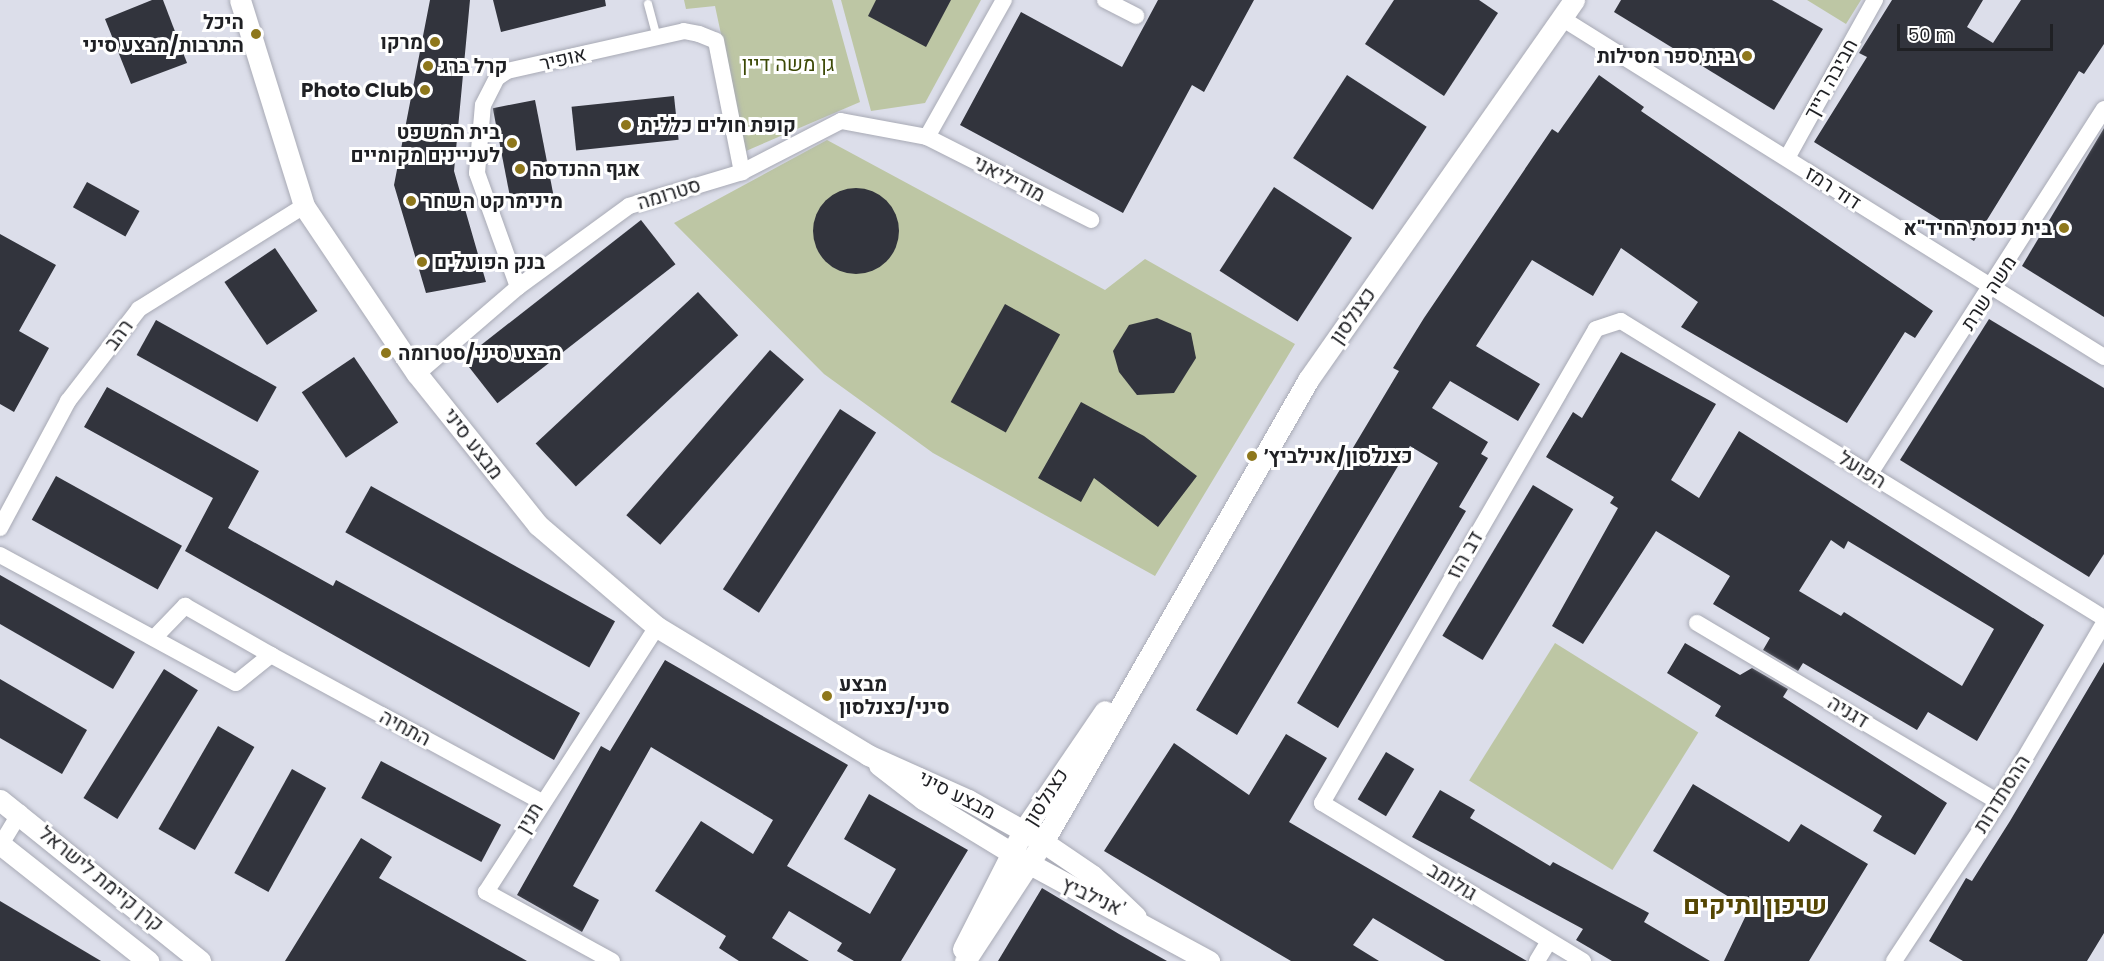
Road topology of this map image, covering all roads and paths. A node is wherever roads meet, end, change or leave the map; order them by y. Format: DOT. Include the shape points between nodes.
graph roads {
  1 [pos="240,0"];
  2 [pos="1004,0"];
  3 [pos="1105,0"];
  4 [pos="1574,0"];
  5 [pos="1875,0"];
  6 [pos="648,4"];
  7 [pos="1136,16"];
  8 [pos="1563,19"];
  9 [pos="657,38"];
  10 [pos="2104,109"];
  11 [pos="927,137"];
  12 [pos="1787,158"];
  13 [pos="742,172"];
  14 [pos="304,206"];
  15 [pos="1091,220"];
  16 [pos="518,287"];
  17 [pos="1991,291"];
  18 [pos="1621,321"];
  19 [pos="2104,357"];
  20 [pos="417,374"];
  21 [pos="1869,475"];
  22 [pos="0,528"];
  23 [pos="0,555"];
  24 [pos="2104,620"];
  25 [pos="1697,623"];
  26 [pos="657,627"];
  27 [pos="154,638"];
  28 [pos="1155,646"];
  29 [pos="271,655"];
  30 [pos="868,755"];
  31 [pos="0,800"];
  32 [pos="540,801"];
  33 [pos="1999,802"];
  34 [pos="1322,803"];
  35 [pos="20,813"];
  36 [pos="1023,831"];
  37 [pos="1043,842"];
  38 [pos="0,844"];
  39 [pos="1010,853"];
  40 [pos="1030,864"];
  41 [pos="1136,917"];
  42 [pos="1549,941"];
  43 [pos="145,960"];
  44 [pos="200,961"];
  45 [pos="612,961"];
  46 [pos="958,961"];
  47 [pos="965,961"];
  48 [pos="1209,961"];
  49 [pos="1537,961"];
  50 [pos="1583,961"];
  51 [pos="1894,961"];
  1 -- 14 [label="street, מבצע סיני"];
  2 -- 11 [label="street"];
  3 -- 7 [label="street"];
  4 -- 8 [label="street, כצנלסון"];
  5 -- 12 [label="street, חביבה רייך"];
  6 -- 9 [label="lane"];
  8 -- 12 [label="street, דוד רמז"];
  8 -- 28 [label="street, כצנלסון" via="1308,380"];
  9 -- 13 [label="street, אופיר" via="684,32 716,41"];
  9 -- 16 [label="street, אופיר" via="507,71 490,88 480,124 477,172"];
  10 -- 17 [label="street, משה שרת"];
  11 -- 13 [label="street, סטרומה" via="841,121"];
  11 -- 15 [label="street, מודיליאני"];
  12 -- 17 [label="street, דוד רמז"];
  13 -- 16 [label="street, סטרומה" via="629,206"];
  14 -- 20 [label="street, מבצע סיני"];
  14 -- 22 [label="street, רהב" via="139,309 68,401"];
  16 -- 20 [label="street, סטרומה"];
  17 -- 19 [label="street, דוד רמז"];
  17 -- 21 [label="street, משה שרת"];
  18 -- 21 [label="street, הפועל"];
  18 -- 34 [label="street, דב הוז" via="1596,329"];
  20 -- 26 [label="street, מבצע סיני" via="538,525"];
  21 -- 24 [label="street, הפועל"];
  23 -- 27 [label="street"];
  24 -- 33 [label="street, ההסתדרות"];
  25 -- 33 [label="street, דגניה"];
  26 -- 30 [label="street, מבצע סיני"];
  26 -- 32 [label="street, תנין"];
  27 -- 29 [label="street" via="236,683"];
  27 -- 29 [label="street, התחיה" via="185,606"];
  28 -- 36 [label="street, כצנלסון"];
  28 -- 37 [label="street, כצנלסון"];
  29 -- 32 [label="street, התחיה"];
  30 -- 36 [label="street, מבצע סיני"];
  30 -- 39 [label="street, מבצע סיני" via="923,799"];
  31 -- 35 [label="street, קרן קיימת לישראל"];
  32 -- 45 [label="street, תנין" via="486,892"];
  33 -- 51 [label="street, ההסתדרות"];
  34 -- 42 [label="street, גולומב"];
  35 -- 38 [label="street"];
  35 -- 44 [label="street, קרן קיימת לישראל"];
  36 -- 37 [label="street, מבצע סיני"];
  36 -- 39 [label="street, כצנלסון"];
  37 -- 40 [label="street, כצנלסון"];
  37 -- 41 [label="street, אנילביץ'" via="1093,876"];
  38 -- 43 [label="street, קרן קיימת לישראל"];
  39 -- 40 [label="street, אנילביץ'"];
  39 -- 46 [label="street, כצנלסון"];
  40 -- 41 [label="street, אנילביץ'"];
  40 -- 47 [label="street, כצנלסון"];
  41 -- 48 [label="street"];
  42 -- 49 [label="street"];
  42 -- 50 [label="street, גולומב"];
}
